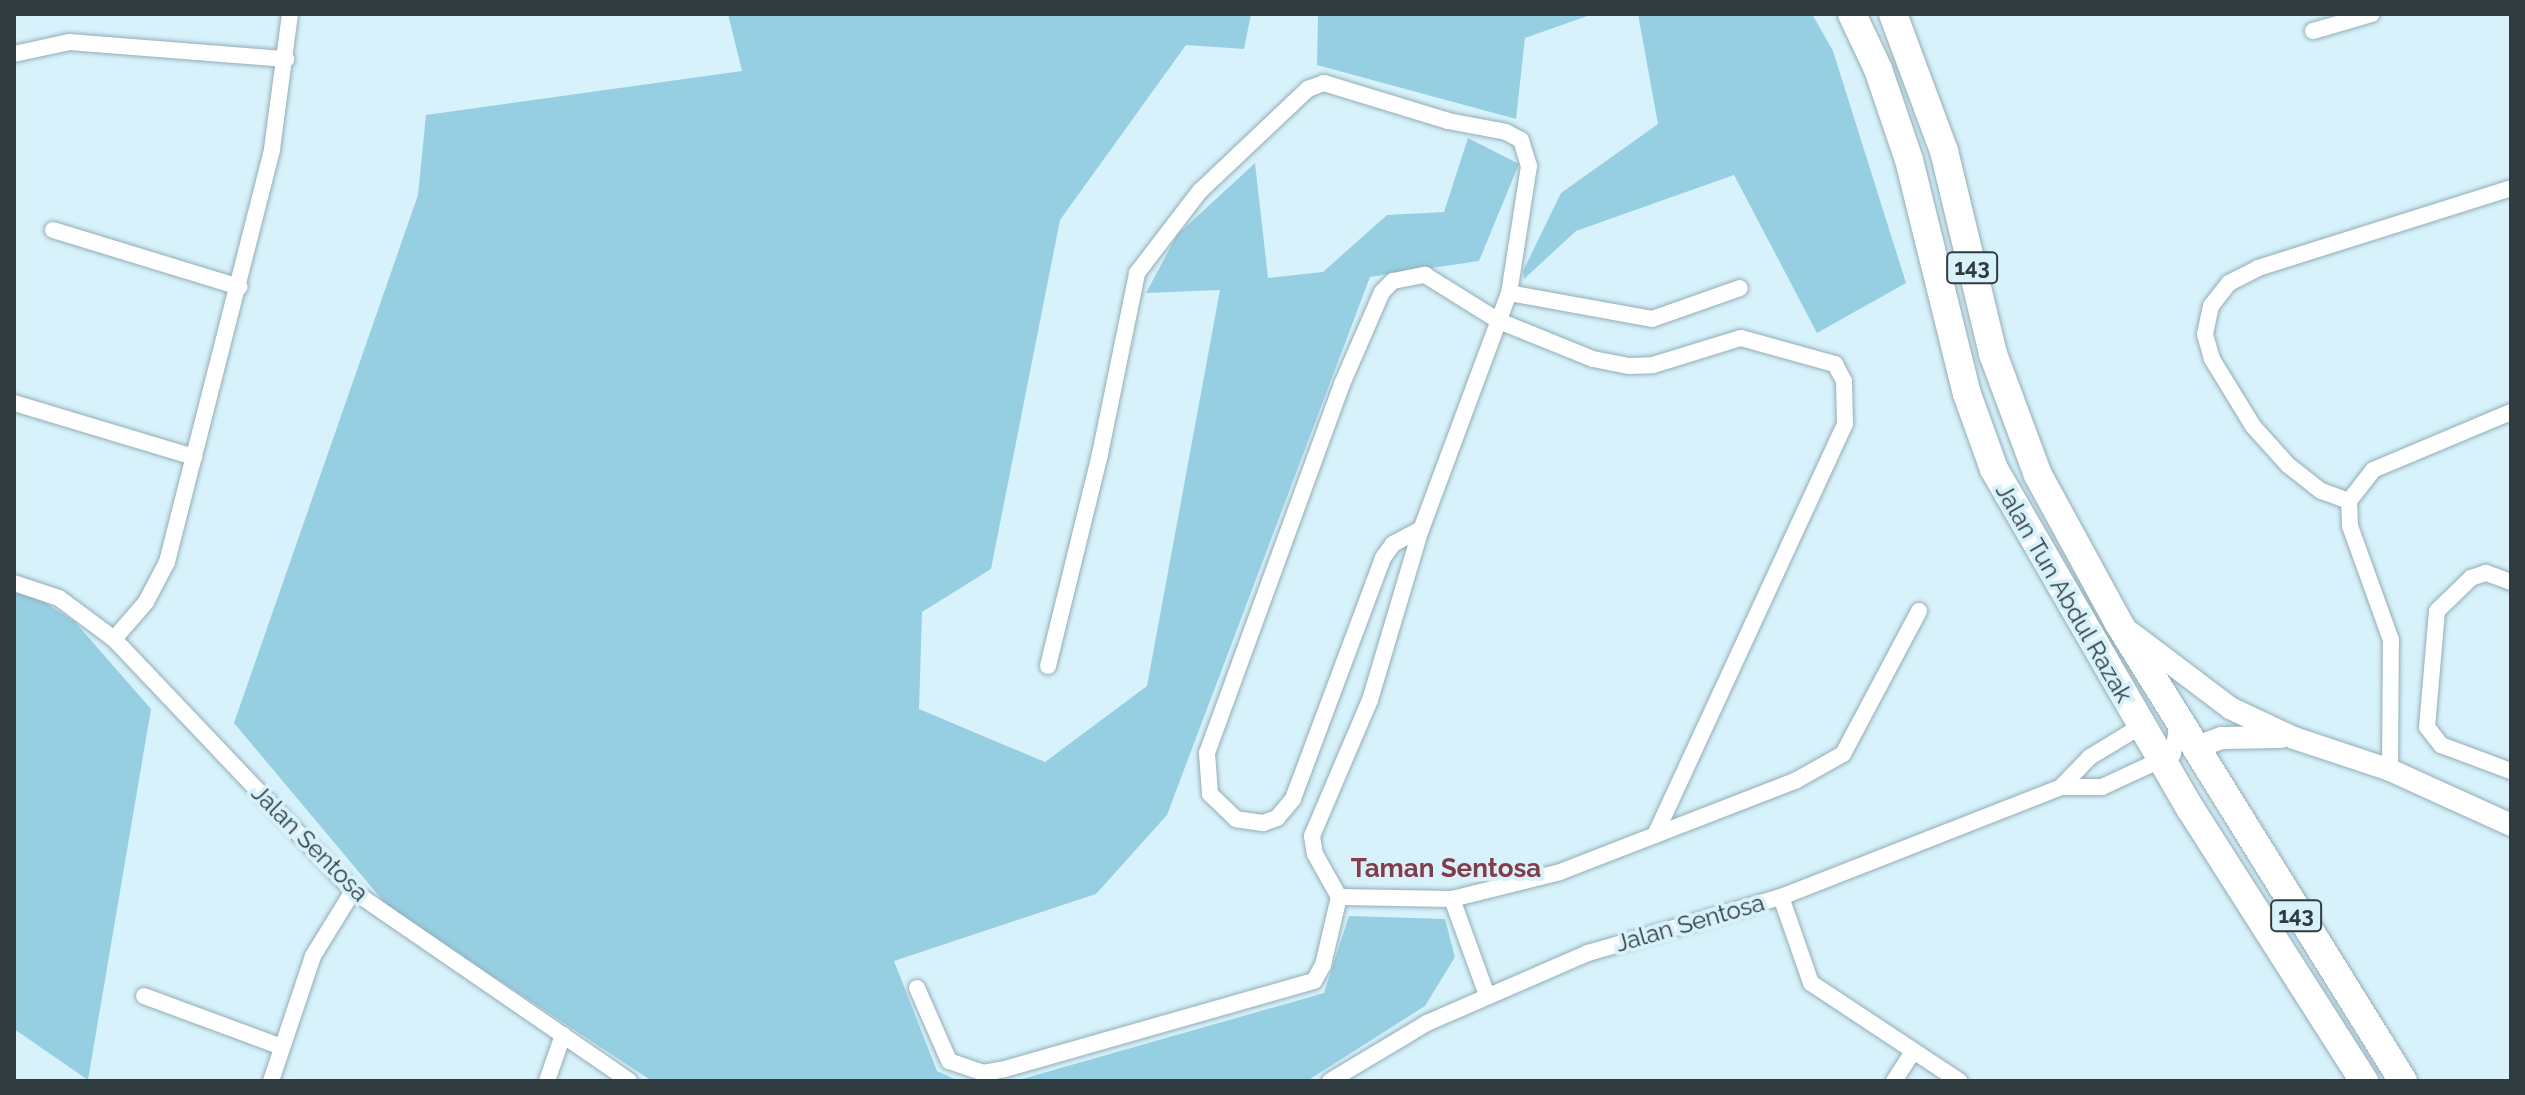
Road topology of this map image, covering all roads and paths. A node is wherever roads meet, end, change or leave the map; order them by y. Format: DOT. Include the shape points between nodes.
graph roads {
  1 [pos="290,14"];
  2 [pos="1852,14"];
  3 [pos="1893,14"];
  4 [pos="2372,14"];
  5 [pos="2313,31"];
  6 [pos="14,54"];
  7 [pos="286,59"];
  8 [pos="2511,188"];
  9 [pos="53,230"];
  10 [pos="239,287"];
  11 [pos="1740,288"];
  12 [pos="1509,293"];
  13 [pos="1499,321"];
  14 [pos="14,403"];
  15 [pos="2511,412"];
  16 [pos="194,457"];
  17 [pos="2349,501"];
  18 [pos="1421,529"];
  19 [pos="2511,582"];
  20 [pos="14,583"];
  21 [pos="1919,611"];
  22 [pos="2118,622"];
  23 [pos="114,639"];
  24 [pos="1048,666"];
  25 [pos="2174,715"];
  26 [pos="2141,726"];
  27 [pos="2294,738"];
  28 [pos="2194,748"];
  29 [pos="2162,761"];
  30 [pos="2390,770"];
  31 [pos="2511,771"];
  32 [pos="2061,787"];
  33 [pos="2511,825"];
  34 [pos="1655,835"];
  35 [pos="353,891"];
  36 [pos="1339,897"];
  37 [pos="1781,897"];
  38 [pos="1452,899"];
  39 [pos="917,988"];
  40 [pos="1487,995"];
  41 [pos="2310,995"];
  42 [pos="144,996"];
  43 [pos="563,1035"];
  44 [pos="282,1047"];
  45 [pos="1913,1052"];
  46 [pos="271,1081"];
  47 [pos="547,1081"];
  48 [pos="629,1081"];
  49 [pos="1330,1081"];
  50 [pos="1894,1081"];
  51 [pos="1959,1081"];
  52 [pos="2348,1081"];
  53 [pos="2364,1081"];
  54 [pos="2403,1081"];
  1 -- 7 [label="street"];
  2 -- 26 [label="highway, Jalan Tun Abdul Razak / 143" via="1878,69 1909,160 1967,394 1994,469"];
  3 -- 22 [label="highway, Jalan Tun Abdul Razak / 143" via="1944,151 1993,354 2017,429"];
  4 -- 5 [label="street"];
  6 -- 7 [label="street" via="69,42"];
  7 -- 10 [label="street" via="272,149"];
  8 -- 17 [label="street" via="2258,268 2229,283 2211,306 2205,334 2212,359 2253,426 2310,483"];
  9 -- 10 [label="street"];
  10 -- 16 [label="street"];
  11 -- 12 [label="street" via="1652,319"];
  12 -- 13 [label="street"];
  12 -- 24 [label="street" via="1529,166 1521,140 1342,85 1308,89 1200,191 1137,273"];
  13 -- 18 [label="street"];
  13 -- 18 [label="street" via="1425,275 1403,277 1382,292 1342,384 1207,753 1210,794 1236,819 1263,823 1277,818 1293,799 1383,558 1393,544"];
  13 -- 34 [label="street" via="1593,359 1629,366 1653,365 1741,338 1835,364 1844,381 1845,424"];
  14 -- 16 [label="street"];
  15 -- 17 [label="street" via="2373,470"];
  16 -- 23 [label="street" via="158,584"];
  17 -- 30 [label="street" via="2350,526 2391,640"];
  18 -- 36 [label="street" via="1370,700 1312,836 1315,854"];
  19 -- 31 [label="street" via="2486,573 2471,578 2437,611 2427,727 2441,745"];
  20 -- 23 [label="street, Jalan Sentosa" via="59,598"];
  21 -- 34 [label="street" via="1843,754 1795,781"];
  22 -- 25 [label="highway, Jalan Tun Abdul Razak / 143"];
  22 -- 27 [label="street" via="2200,689"];
  23 -- 35 [label="street, Jalan Sentosa"];
  25 -- 28 [label="highway, Jalan Tun Abdul Razak / 143"];
  25 -- 29 [label="street" via="2179,743"];
  26 -- 29 [label="highway, Jalan Tun Abdul Razak / 143"];
  26 -- 32 [label="street, Jalan Sentosa" via="2090,757"];
  27 -- 28 [label="street" via="2246,735"];
  27 -- 30 [label="street"];
  28 -- 54 [label="highway, Jalan Tun Abdul Razak / 143"];
  29 -- 32 [label="street, Jalan Sentosa" via="2102,787"];
  29 -- 41 [label="highway, Jalan Tun Abdul Razak / 143"];
  30 -- 33 [label="street"];
  32 -- 37 [label="street, Jalan Sentosa"];
  34 -- 38 [label="street" via="1560,872"];
  35 -- 43 [label="street, Jalan Sentosa"];
  35 -- 44 [label="street" via="313,956"];
  36 -- 38 [label="street"];
  36 -- 39 [label="street" via="1323,965 1314,981 1005,1069 983,1073 949,1061"];
  37 -- 40 [label="street, Jalan Sentosa" via="1588,953"];
  37 -- 45 [label="street" via="1811,983"];
  38 -- 40 [label="street"];
  40 -- 49 [label="street, Jalan Sentosa" via="1427,1023"];
  41 -- 52 [label="street"];
  41 -- 53 [label="highway, Jalan Tun Abdul Razak / 143"];
  42 -- 44 [label="street"];
  43 -- 47 [label="street"];
  43 -- 48 [label="street, Jalan Sentosa"];
  44 -- 46 [label="street"];
  45 -- 50 [label="street"];
  45 -- 51 [label="street"];
}
